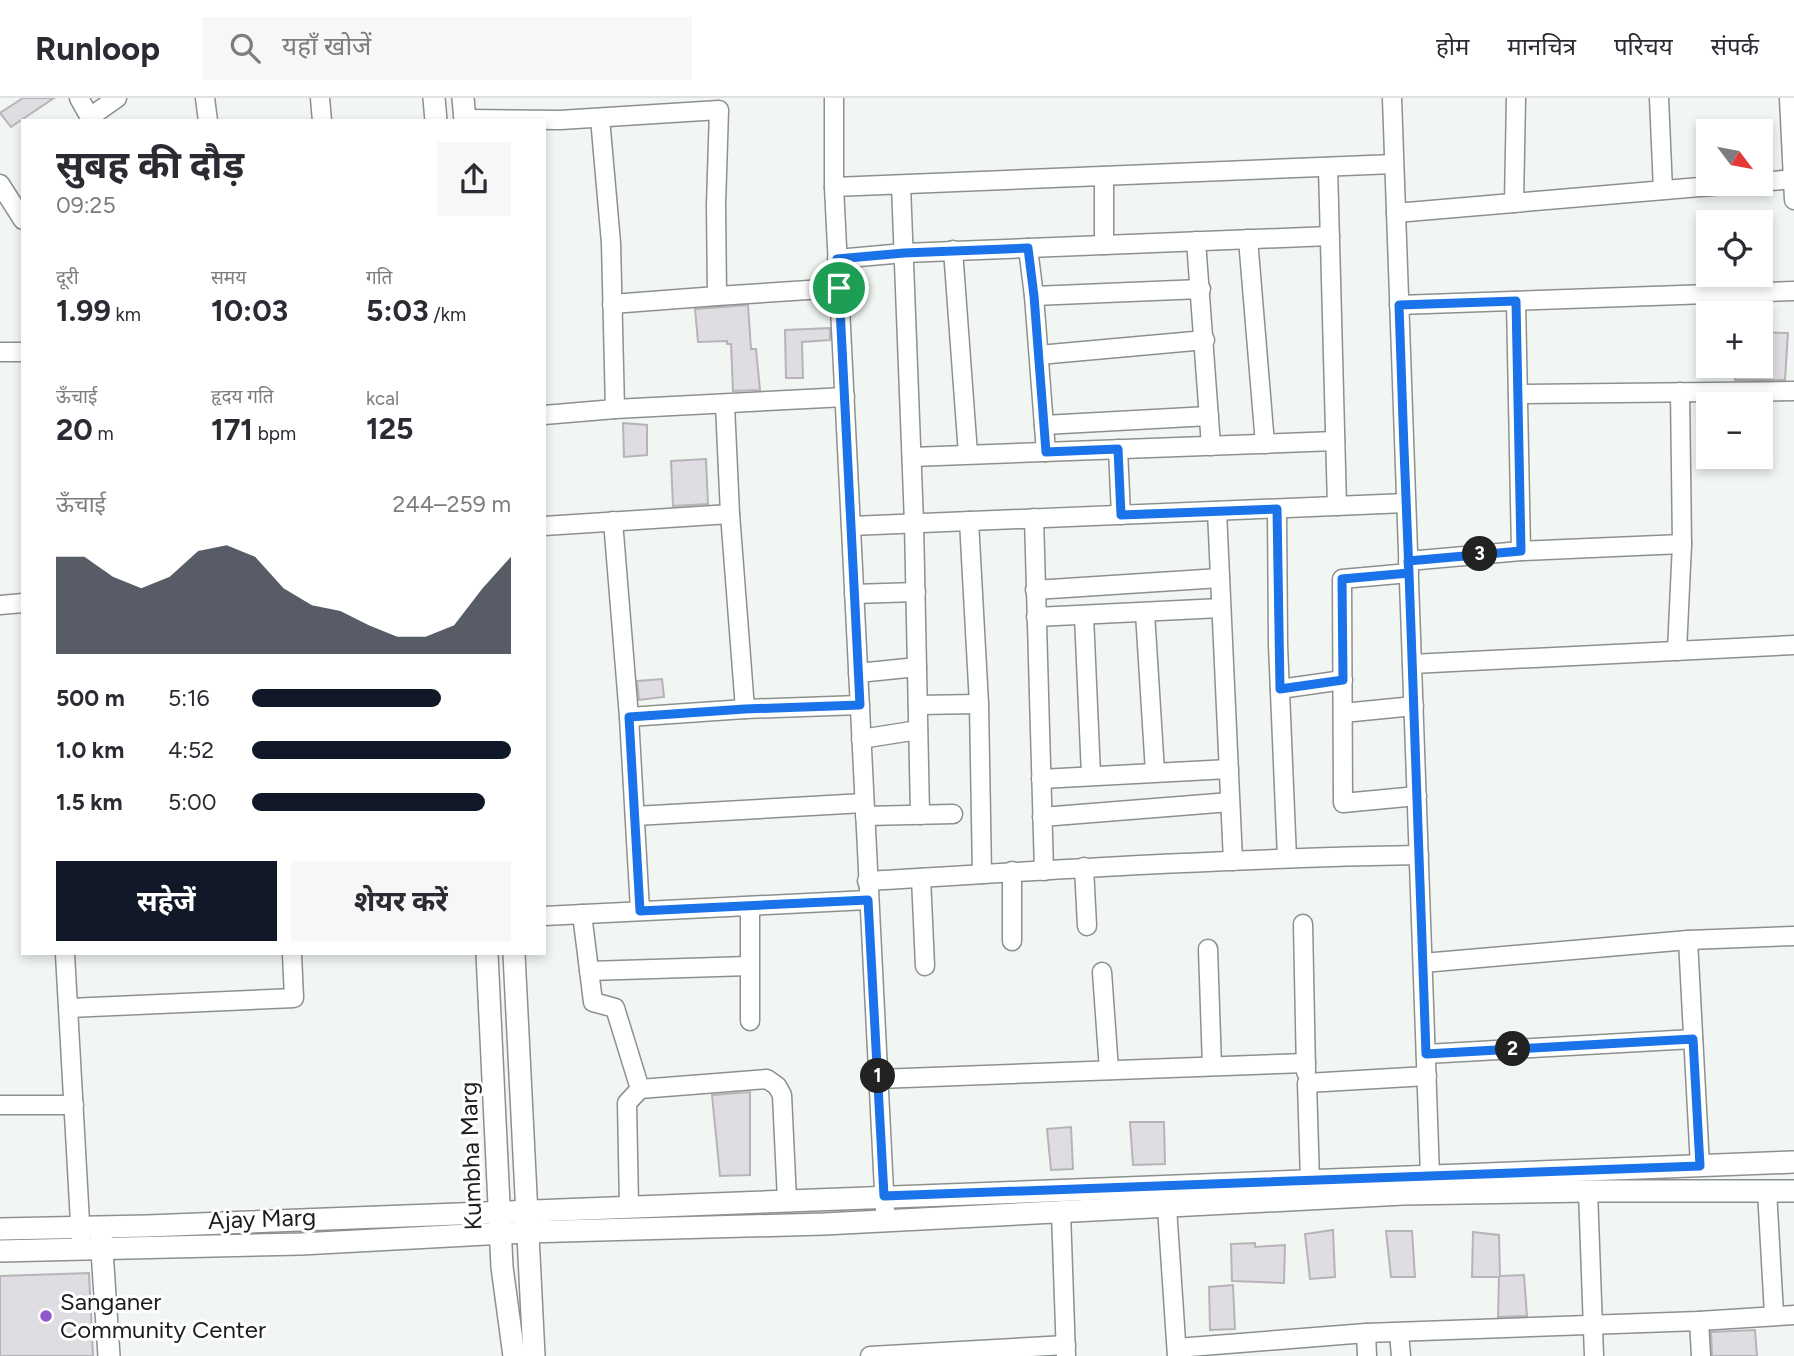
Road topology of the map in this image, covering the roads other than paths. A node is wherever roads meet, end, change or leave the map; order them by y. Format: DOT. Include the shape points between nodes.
graph roads {
  1 [pos="79,98"];
  2 [pos="117,98"];
  3 [pos="205,98"];
  4 [pos="320,98"];
  5 [pos="434,98"];
  6 [pos="463,98"];
  7 [pos="834,98"];
  8 [pos="1392,98"];
  9 [pos="1516,98"];
  10 [pos="1659,98"];
  11 [pos="1789,98"];
  12 [pos="719,104"];
  13 [pos="600,118"];
  14 [pos="91,119"];
  15 [pos="208,119"];
  16 [pos="322,119"];
  17 [pos="436,119"];
  18 [pos="465,119"];
  19 [pos="546,120"];
  20 [pos="1394,164"];
  21 [pos="1328,167"];
  22 [pos="1104,176"];
  23 [pos="1793,179"];
  24 [pos="1773,181"];
  25 [pos="0,184"];
  26 [pos="901,184"];
  27 [pos="834,187"];
  28 [pos="1696,187"];
  29 [pos="1663,190"];
  30 [pos="1794,200"];
  31 [pos="1514,202"];
  32 [pos="1396,213"];
  33 [pos="21,217"];
  34 [pos="1330,236"];
  35 [pos="1248,239"];
  36 [pos="1196,241"];
  37 [pos="1104,245"];
  38 [pos="1028,248"];
  39 [pos="953,250"];
  40 [pos="904,253"];
  41 [pos="837,259"];
  42 [pos="839,288"];
  43 [pos="1201,289"];
  44 [pos="1794,291"];
  45 [pos="717,296"];
  46 [pos="1034,296"];
  47 [pos="1516,301"];
  48 [pos="612,304"];
  49 [pos="1399,305"];
  50 [pos="1205,340"];
  51 [pos="0,352"];
  52 [pos="21,352"];
  53 [pos="1039,355"];
  54 [pos="1680,391"];
  55 [pos="1794,391"];
  56 [pos="1518,394"];
  57 [pos="845,397"];
  58 [pos="725,405"];
  59 [pos="615,409"];
  60 [pos="546,415"];
  61 [pos="1209,416"];
  62 [pos="1044,425"];
  63 [pos="1335,441"];
  64 [pos="1265,444"];
  65 [pos="1211,446"];
  66 [pos="1118,449"];
  67 [pos="1046,452"];
  68 [pos="968,454"];
  69 [pos="912,457"];
  70 [pos="1406,503"];
  71 [pos="1337,506"];
  72 [pos="1277,509"];
  73 [pos="1217,511"];
  74 [pos="730,514"];
  75 [pos="1121,515"];
  76 [pos="1034,518"];
  77 [pos="969,521"];
  78 [pos="613,522"];
  79 [pos="914,523"];
  80 [pos="546,526"];
  81 [pos="851,526"];
  82 [pos="1682,544"];
  83 [pos="1521,551"];
  84 [pos="1409,567"];
  85 [pos="1220,578"];
  86 [pos="1035,590"];
  87 [pos="916,592"];
  88 [pos="854,594"];
  89 [pos="21,603"];
  90 [pos="0,605"];
  91 [pos="1222,608"];
  92 [pos="1145,613"];
  93 [pos="1084,616"];
  94 [pos="1036,617"];
  95 [pos="1794,645"];
  96 [pos="1677,651"];
  97 [pos="1412,664"];
  98 [pos="917,667"];
  99 [pos="858,673"];
  100 [pos="1343,680"];
  101 [pos="1280,689"];
  102 [pos="979,704"];
  103 [pos="860,705"];
  104 [pos="918,705"];
  105 [pos="1413,706"];
  106 [pos="745,709"];
  107 [pos="1343,713"];
  108 [pos="629,717"];
  109 [pos="918,730"];
  110 [pos="861,738"];
  111 [pos="1229,769"];
  112 [pos="1155,772"];
  113 [pos="1091,775"];
  114 [pos="1041,779"];
  115 [pos="1417,796"];
  116 [pos="1230,802"];
  117 [pos="865,810"];
  118 [pos="920,814"];
  119 [pos="953,814"];
  120 [pos="635,816"];
  121 [pos="1042,817"];
  122 [pos="1419,855"];
  123 [pos="1287,858"];
  124 [pos="1233,861"];
  125 [pos="1084,867"];
  126 [pos="1012,871"];
  127 [pos="1044,871"];
  128 [pos="982,874"];
  129 [pos="921,878"];
  130 [pos="867,881"];
  131 [pos="868,900"];
  132 [pos="750,906"];
  133 [pos="640,911"];
  134 [pos="582,914"];
  135 [pos="546,916"];
  136 [pos="1303,924"];
  137 [pos="1087,926"];
  138 [pos="1794,936"];
  139 [pos="1688,940"];
  140 [pos="1012,941"];
  141 [pos="1208,949"];
  142 [pos="65,955"];
  143 [pos="292,955"];
  144 [pos="487,955"];
  145 [pos="514,955"];
  146 [pos="1423,963"];
  147 [pos="749,966"];
  148 [pos="925,966"];
  149 [pos="589,971"];
  150 [pos="1102,972"];
  151 [pos="69,1008"];
  152 [pos="750,1021"];
  153 [pos="1693,1039"];
  154 [pos="1426,1054"];
  155 [pos="1306,1063"];
  156 [pos="1212,1066"];
  157 [pos="1109,1070"];
  158 [pos="1427,1076"];
  159 [pos="878,1079"];
  160 [pos="1307,1083"];
  161 [pos="640,1089"];
  162 [pos="0,1105"];
  163 [pos="74,1105"];
  164 [pos="1794,1162"];
  165 [pos="1700,1166"];
  166 [pos="1430,1176"];
  167 [pos="1310,1181"];
  168 [pos="1588,1191"];
  169 [pos="1767,1191"];
  170 [pos="1794,1191"];
  171 [pos="884,1196"];
  172 [pos="1166,1196"];
  173 [pos="787,1200"];
  174 [pos="629,1206"];
  175 [pos="527,1210"];
  176 [pos="500,1211"];
  177 [pos="1060,1212"];
  178 [pos="885,1221"];
  179 [pos="90,1227"];
  180 [pos="0,1229"];
  181 [pos="526,1232"];
  182 [pos="500,1233"];
  183 [pos="92,1250"];
  184 [pos="0,1251"];
  185 [pos="1774,1314"];
  186 [pos="1794,1315"];
  187 [pos="1699,1321"];
  188 [pos="1593,1323"];
  189 [pos="1366,1333"];
  190 [pos="1399,1333"];
  191 [pos="1280,1348"];
  192 [pos="1066,1351"];
  193 [pos="1177,1352"];
  194 [pos="949,1354"];
  195 [pos="109,1356"];
  196 [pos="514,1356"];
  197 [pos="534,1356"];
  198 [pos="870,1356"];
  199 [pos="1367,1356"];
  200 [pos="1401,1356"];
  201 [pos="1594,1356"];
  202 [pos="1700,1356"];
  1 -- 14 [label="street"];
  2 -- 14 [label="street"];
  3 -- 15 [label="street"];
  4 -- 16 [label="street"];
  5 -- 17 [label="street"];
  6 -- 18 [label="street"];
  7 -- 27 [label="street"];
  8 -- 20 [label="street"];
  9 -- 31 [label="street"];
  10 -- 29 [label="street"];
  11 -- 23 [label="street"];
  12 -- 13 [label="street"];
  12 -- 45 [label="street"];
  13 -- 19 [label="street"];
  13 -- 48 [label="street"];
  20 -- 21 [label="street"];
  20 -- 32 [label="street"];
  21 -- 22 [label="street"];
  21 -- 34 [label="street"];
  22 -- 26 [label="street"];
  22 -- 37 [label="street"];
  23 -- 24 [label="street"];
  23 -- 30 [label="street"];
  25 -- 33 [label="street"];
  26 -- 27 [label="street"];
  26 -- 40 [label="street"];
  27 -- 41 [label="street"];
  28 -- 29 [label="street"];
  29 -- 31 [label="street"];
  31 -- 32 [label="street"];
  32 -- 49 [label="street"];
  34 -- 35 [label="street"];
  34 -- 63 [label="street"];
  35 -- 36 [label="street"];
  35 -- 64 [label="street"];
  36 -- 37 [label="street"];
  36 -- 43 [label="street"];
  37 -- 38 [label="street"];
  38 -- 39 [label="street"];
  38 -- 46 [label="street"];
  39 -- 40 [label="street"];
  39 -- 68 [label="street"];
  40 -- 41 [label="street"];
  40 -- 69 [label="street"];
  41 -- 42 [label="street"];
  42 -- 45 [label="street"];
  42 -- 57 [label="street"];
  43 -- 46 [label="street"];
  43 -- 50 [label="street"];
  44 -- 47 [label="street"];
  45 -- 48 [label="street"];
  46 -- 53 [label="street"];
  47 -- 49 [label="street"];
  47 -- 56 [label="street"];
  48 -- 59 [label="street"];
  49 -- 70 [label="street"];
  50 -- 53 [label="street"];
  50 -- 61 [label="street"];
  51 -- 52 [label="street"];
  53 -- 62 [label="street"];
  54 -- 55 [label="street"];
  54 -- 56 [label="street"];
  54 -- 82 [label="street"];
  56 -- 83 [label="street"];
  57 -- 58 [label="street"];
  57 -- 81 [label="street"];
  58 -- 59 [label="street"];
  58 -- 74 [label="street"];
  59 -- 60 [label="street"];
  61 -- 62 [label="street"];
  61 -- 65 [label="street"];
  62 -- 67 [label="street"];
  63 -- 64 [label="street"];
  63 -- 71 [label="street"];
  64 -- 65 [label="street"];
  65 -- 66 [label="street"];
  66 -- 67 [label="street"];
  66 -- 75 [label="street"];
  67 -- 68 [label="street"];
  68 -- 69 [label="street"];
  69 -- 79 [label="street"];
  70 -- 71 [label="street"];
  70 -- 84 [label="street"];
  71 -- 72 [label="street"];
  72 -- 73 [label="street"];
  72 -- 101 [label="street"];
  73 -- 75 [label="street"];
  73 -- 85 [label="street"];
  74 -- 78 [label="street"];
  74 -- 106 [label="street"];
  75 -- 76 [label="street"];
  76 -- 77 [label="street"];
  76 -- 86 [label="street"];
  77 -- 79 [label="street"];
  77 -- 102 [label="street"];
  78 -- 80 [label="street"];
  78 -- 108 [label="street"];
  79 -- 81 [label="street"];
  79 -- 87 [label="street"];
  81 -- 88 [label="street"];
  82 -- 83 [label="street"];
  82 -- 96 [label="street"];
  83 -- 84 [label="street"];
  84 -- 97 [label="street"];
  84 -- 100 [label="street" via="1342,579"];
  85 -- 86 [label="street"];
  85 -- 91 [label="street"];
  86 -- 94 [label="street"];
  87 -- 88 [label="street"];
  87 -- 98 [label="street"];
  88 -- 99 [label="street"];
  89 -- 90 [label="street"];
  91 -- 92 [label="street"];
  91 -- 111 [label="street"];
  92 -- 93 [label="street"];
  92 -- 112 [label="street"];
  93 -- 94 [label="street"];
  93 -- 113 [label="street"];
  94 -- 114 [label="street"];
  95 -- 96 [label="street"];
  96 -- 97 [label="street"];
  97 -- 105 [label="street"];
  98 -- 99 [label="street"];
  98 -- 104 [label="street"];
  99 -- 103 [label="street"];
  100 -- 101 [label="street"];
  100 -- 107 [label="street"];
  101 -- 123 [label="street"];
  102 -- 104 [label="street"];
  102 -- 128 [label="street"];
  103 -- 106 [label="street"];
  103 -- 110 [label="street"];
  104 -- 109 [label="street"];
  105 -- 107 [label="street"];
  105 -- 115 [label="street"];
  106 -- 108 [label="street"];
  107 -- 115 [label="street" via="1343,803"];
  108 -- 120 [label="street"];
  109 -- 110 [label="street"];
  109 -- 118 [label="street"];
  110 -- 117 [label="street"];
  111 -- 112 [label="street"];
  111 -- 116 [label="street"];
  112 -- 113 [label="street"];
  113 -- 114 [label="street"];
  114 -- 121 [label="street"];
  115 -- 122 [label="street"];
  116 -- 121 [label="street"];
  116 -- 124 [label="street"];
  117 -- 118 [label="street"];
  117 -- 120 [label="street"];
  117 -- 130 [label="street"];
  118 -- 119 [label="street"];
  120 -- 133 [label="street"];
  121 -- 127 [label="street"];
  122 -- 123 [label="street"];
  122 -- 146 [label="street"];
  123 -- 124 [label="street"];
  124 -- 125 [label="street"];
  125 -- 127 [label="street"];
  125 -- 137 [label="street"];
  126 -- 127 [label="street"];
  126 -- 128 [label="street"];
  126 -- 140 [label="street"];
  128 -- 129 [label="street"];
  129 -- 130 [label="street"];
  129 -- 148 [label="street"];
  130 -- 131 [label="street"];
  131 -- 132 [label="street"];
  131 -- 159 [label="street"];
  132 -- 133 [label="street"];
  132 -- 147 [label="street"];
  133 -- 134 [label="street"];
  134 -- 135 [label="street"];
  134 -- 149 [label="street"];
  136 -- 155 [label="street"];
  138 -- 139 [label="street"];
  139 -- 146 [label="street"];
  139 -- 153 [label="street"];
  141 -- 156 [label="street"];
  142 -- 151 [label="street"];
  143 -- 151 [label="street" via="294,998"];
  144 -- 176 [label="street, Kumbha Marg"];
  145 -- 175 [label="street"];
  146 -- 154 [label="street"];
  147 -- 149 [label="street"];
  147 -- 152 [label="street"];
  149 -- 161 [label="street" via="593,1002 615,1008"];
  150 -- 157 [label="street"];
  151 -- 163 [label="street"];
  153 -- 154 [label="street"];
  153 -- 165 [label="street"];
  154 -- 158 [label="street"];
  155 -- 156 [label="street"];
  155 -- 160 [label="street"];
  156 -- 157 [label="street"];
  157 -- 159 [label="street"];
  158 -- 160 [label="street"];
  158 -- 166 [label="street"];
  159 -- 171 [label="street"];
  160 -- 167 [label="street"];
  161 -- 173 [label="street" via="767,1079 777,1086 782,1095"];
  161 -- 174 [label="street" via="627,1103"];
  162 -- 163 [label="street"];
  163 -- 179 [label="street"];
  164 -- 165 [label="street"];
  165 -- 166 [label="street"];
  166 -- 167 [label="street"];
  167 -- 172 [label="street"];
  168 -- 169 [label="street"];
  168 -- 172 [label="street"];
  168 -- 188 [label="street"];
  169 -- 170 [label="street"];
  169 -- 185 [label="street"];
  171 -- 172 [label="street, Ajay Marg"];
  171 -- 173 [label="street, Ajay Marg"];
  171 -- 178 [label="street"];
  172 -- 177 [label="street, Ajay Marg"];
  172 -- 193 [label="street"];
  173 -- 174 [label="street, Ajay Marg"];
  174 -- 175 [label="street, Ajay Marg"];
  175 -- 176 [label="street, Ajay Marg"];
  175 -- 181 [label="street"];
  176 -- 179 [label="street, Ajay Marg"];
  176 -- 182 [label="street, Kumbha Marg"];
  177 -- 178 [label="street, Ajay Marg"];
  177 -- 192 [label="street"];
  178 -- 181 [label="street, Ajay Marg"];
  179 -- 180 [label="street, Ajay Marg"];
  179 -- 183 [label="street"];
  181 -- 182 [label="street, Ajay Marg"];
  181 -- 197 [label="street"];
  182 -- 183 [label="street, Ajay Marg"];
  182 -- 196 [label="street, Kumbha Marg"];
  183 -- 184 [label="street, Ajay Marg"];
  183 -- 195 [label="street"];
  185 -- 186 [label="street"];
  185 -- 187 [label="street"];
  187 -- 188 [label="street"];
  187 -- 202 [label="street"];
  188 -- 190 [label="street"];
  188 -- 201 [label="street"];
  189 -- 190 [label="street"];
  189 -- 191 [label="street"];
  189 -- 199 [label="street"];
  190 -- 200 [label="street"];
  191 -- 193 [label="street"];
  192 -- 194 [label="street"];
  194 -- 198 [label="street"];
}
